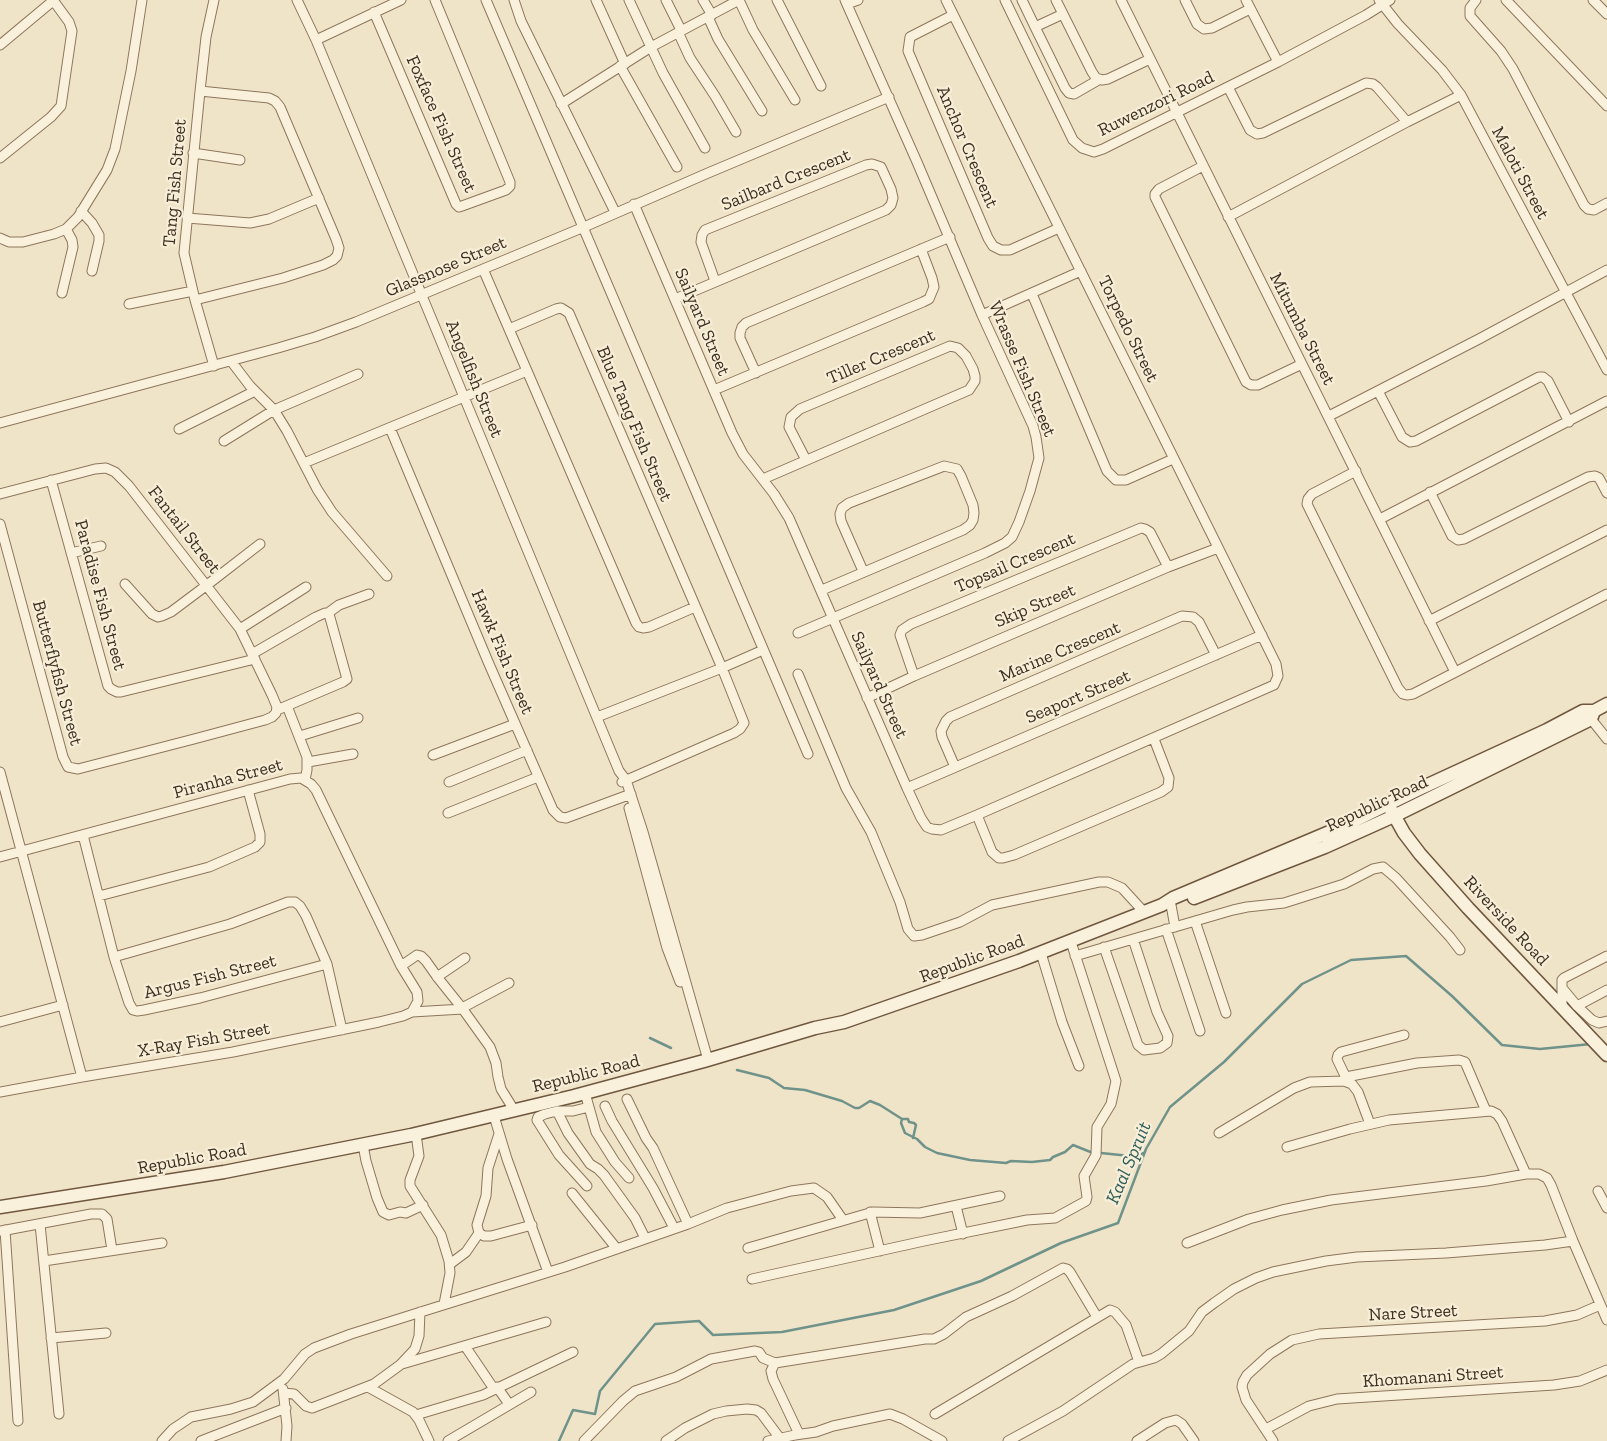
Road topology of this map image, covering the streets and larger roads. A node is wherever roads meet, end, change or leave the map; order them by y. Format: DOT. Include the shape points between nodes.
graph roads {
  1 [pos="54,0"];
  2 [pos="142,0"];
  3 [pos="214,0"];
  4 [pos="297,0"];
  5 [pos="401,0"];
  6 [pos="435,0"];
  7 [pos="486,0"];
  8 [pos="514,0"];
  9 [pos="596,0"];
  10 [pos="629,0"];
  11 [pos="666,0"];
  12 [pos="703,0"];
  13 [pos="739,0"];
  14 [pos="777,0"];
  15 [pos="858,0"];
  16 [pos="946,0"];
  17 [pos="1005,0"];
  18 [pos="1022,0"];
  19 [pos="1056,0"];
  20 [pos="1121,0"];
  21 [pos="1185,0"];
  22 [pos="1246,0"];
  23 [pos="1476,0"];
  24 [pos="1506,0"];
  25 [pos="1593,0"];
  26 [pos="846,2"];
  27 [pos="1384,2"];
  28 [pos="1250,9"];
  29 [pos="374,12"];
  30 [pos="1063,14"];
  31 [pos="1607,14"];
  32 [pos="953,15"];
  33 [pos="710,16"];
  34 [pos="1035,28"];
  35 [pos="680,31"];
  36 [pos="316,40"];
  37 [pos="0,45"];
  38 [pos="651,47"];
  39 [pos="1150,59"];
  40 [pos="1278,62"];
  41 [pos="623,65"];
  42 [pos="1100,80"];
  43 [pos="821,86"];
  44 [pos="1228,87"];
  45 [pos="200,91"];
  46 [pos="1461,95"];
  47 [pos="889,97"];
  48 [pos="795,100"];
  49 [pos="561,104"];
  50 [pos="1607,106"];
  51 [pos="762,111"];
  52 [pos="1176,112"];
  53 [pos="1406,122"];
  54 [pos="736,132"];
  55 [pos="705,148"];
  56 [pos="192,153"];
  57 [pos="0,158"];
  58 [pos="240,160"];
  59 [pos="1203,166"];
  60 [pos="677,167"];
  61 [pos="318,198"];
  62 [pos="1607,203"];
  63 [pos="634,204"];
  64 [pos="81,211"];
  65 [pos="615,212"];
  66 [pos="1228,217"];
  67 [pos="187,218"];
  68 [pos="584,227"];
  69 [pos="1059,228"];
  70 [pos="66,229"];
  71 [pos="950,237"];
  72 [pos="0,238"];
  73 [pos="921,249"];
  74 [pos="483,269"];
  75 [pos="1607,270"];
  76 [pos="92,271"];
  77 [pos="1081,271"];
  78 [pos="715,281"];
  79 [pos="1565,292"];
  80 [pos="62,293"];
  81 [pos="1032,294"];
  82 [pos="422,295"];
  83 [pos="194,296"];
  84 [pos="675,299"];
  85 [pos="129,304"];
  86 [pos="982,315"];
  87 [pos="509,329"];
  88 [pos="231,361"];
  89 [pos="1302,364"];
  90 [pos="214,366"];
  91 [pos="1607,370"];
  92 [pos="527,371"];
  93 [pos="756,373"];
  94 [pos="358,374"];
  95 [pos="714,390"];
  96 [pos="255,391"];
  97 [pos="1378,391"];
  98 [pos="465,398"];
  99 [pos="1607,401"];
  100 [pos="274,410"];
  101 [pos="1328,416"];
  102 [pos="1568,422"];
  103 [pos="0,423"];
  104 [pos="390,428"];
  105 [pos="179,429"];
  106 [pos="224,441"];
  107 [pos="1173,459"];
  108 [pos="806,460"];
  109 [pos="304,463"];
  110 [pos="1356,471"];
  111 [pos="763,479"];
  112 [pos="51,480"];
  113 [pos="1430,492"];
  114 [pos="1607,493"];
  115 [pos="0,494"];
  116 [pos="1380,519"];
  117 [pos="0,524"];
  118 [pos="1607,530"];
  119 [pos="260,544"];
  120 [pos="101,546"];
  121 [pos="1218,548"];
  122 [pos="71,553"];
  123 [pos="1168,567"];
  124 [pos="863,571"];
  125 [pos="387,576"];
  126 [pos="125,584"];
  127 [pos="207,585"];
  128 [pos="306,587"];
  129 [pos="822,590"];
  130 [pos="369,594"];
  131 [pos="1607,594"];
  132 [pos="695,607"];
  133 [pos="328,613"];
  134 [pos="832,618"];
  135 [pos="1429,621"];
  136 [pos="240,629"];
  137 [pos="798,633"];
  138 [pos="1262,635"];
  139 [pos="763,650"];
  140 [pos="1216,655"];
  141 [pos="254,656"];
  142 [pos="722,668"];
  143 [pos="1454,672"];
  144 [pos="1278,673"];
  145 [pos="798,674"];
  146 [pos="914,676"];
  147 [pos="867,698"];
  148 [pos="1607,704"];
  149 [pos="286,706"];
  150 [pos="275,712"];
  151 [pos="1592,715"];
  152 [pos="597,717"];
  153 [pos="358,718"];
  154 [pos="515,724"];
  155 [pos="300,736"];
  156 [pos="1154,738"];
  157 [pos="1607,739"];
  158 [pos="527,750"];
  159 [pos="353,754"];
  160 [pos="808,754"];
  161 [pos="433,755"];
  162 [pos="308,762"];
  163 [pos="955,767"];
  164 [pos="0,772"];
  165 [pos="538,777"];
  166 [pos="305,780"];
  167 [pos="449,782"];
  168 [pos="623,782"];
  169 [pos="907,788"];
  170 [pos="248,790"];
  171 [pos="628,795"];
  172 [pos="1390,810"];
  173 [pos="448,813"];
  174 [pos="978,815"];
  175 [pos="83,835"];
  176 [pos="22,851"];
  177 [pos="0,857"];
  178 [pos="99,896"];
  179 [pos="1167,905"];
  180 [pos="1144,912"];
  181 [pos="1195,921"];
  182 [pos="1171,928"];
  183 [pos="1134,939"];
  184 [pos="1071,942"];
  185 [pos="1104,948"];
  186 [pos="1460,950"];
  187 [pos="1041,953"];
  188 [pos="1076,956"];
  189 [pos="1607,956"];
  190 [pos="114,957"];
  191 [pos="464,958"];
  192 [pos="327,964"];
  193 [pos="402,966"];
  194 [pos="437,977"];
  195 [pos="509,983"];
  196 [pos="1562,988"];
  197 [pos="1607,990"];
  198 [pos="63,1005"];
  199 [pos="1577,1006"];
  200 [pos="1562,1007"];
  201 [pos="462,1008"];
  202 [pos="0,1012"];
  203 [pos="412,1012"];
  204 [pos="1226,1013"];
  205 [pos="1607,1021"];
  206 [pos="1,1022"];
  207 [pos="342,1030"];
  208 [pos="1200,1031"];
  209 [pos="1404,1035"];
  210 [pos="1603,1052"];
  211 [pos="706,1061"];
  212 [pos="1079,1066"];
  213 [pos="82,1076"];
  214 [pos="1347,1080"];
  215 [pos="0,1092"];
  216 [pos="585,1092"];
  217 [pos="626,1099"];
  218 [pos="606,1106"];
  219 [pos="588,1107"];
  220 [pos="514,1110"];
  221 [pos="557,1111"];
  222 [pos="1486,1111"];
  223 [pos="494,1116"];
  224 [pos="1370,1124"];
  225 [pos="1219,1133"];
  226 [pos="416,1134"];
  227 [pos="499,1134"];
  228 [pos="363,1145"];
  229 [pos="1287,1147"];
  230 [pos="1526,1174"];
  231 [pos="629,1178"];
  232 [pos="587,1186"];
  233 [pos="1598,1191"];
  234 [pos="572,1193"];
  235 [pos="1000,1196"];
  236 [pos="423,1206"];
  237 [pos="956,1206"];
  238 [pos="0,1207"];
  239 [pos="1607,1208"];
  240 [pos="870,1212"];
  241 [pos="843,1220"];
  242 [pos="40,1224"];
  243 [pos="688,1224"];
  244 [pos="532,1225"];
  245 [pos="674,1228"];
  246 [pos="2,1230"];
  247 [pos="479,1233"];
  248 [pos="963,1234"];
  249 [pos="645,1238"];
  250 [pos="1573,1241"];
  251 [pos="162,1243"];
  252 [pos="1187,1243"];
  253 [pos="616,1248"];
  254 [pos="748,1248"];
  255 [pos="112,1250"];
  256 [pos="880,1250"];
  257 [pos="44,1261"];
  258 [pos="450,1264"];
  259 [pos="548,1272"];
  260 [pos="752,1279"];
  261 [pos="444,1304"];
  262 [pos="1600,1305"];
  263 [pos="420,1312"];
  264 [pos="1098,1317"];
  265 [pos="1607,1320"];
  266 [pos="546,1322"];
  267 [pos="106,1333"];
  268 [pos="51,1338"];
  269 [pos="465,1346"];
  270 [pos="573,1352"];
  271 [pos="1139,1362"];
  272 [pos="775,1363"];
  273 [pos="400,1365"];
  274 [pos="1607,1370"];
  275 [pos="284,1379"];
  276 [pos="368,1387"];
  277 [pos="496,1388"];
  278 [pos="531,1392"];
  279 [pos="284,1393"];
  280 [pos="509,1404"];
  281 [pos="286,1408"];
  282 [pos="59,1414"];
  283 [pos="935,1414"];
  284 [pos="416,1415"];
  285 [pos="18,1421"];
  286 [pos="1266,1429"];
  287 [pos="811,1432"];
  288 [pos="799,1434"];
  289 [pos="781,1440"];
  290 [pos="162,1441"];
  291 [pos="201,1441"];
  292 [pos="286,1441"];
  293 [pos="429,1441"];
  294 [pos="448,1441"];
  295 [pos="584,1441"];
  296 [pos="666,1441"];
  297 [pos="768,1441"];
  298 [pos="816,1441"];
  299 [pos="942,1441"];
  300 [pos="1008,1441"];
  301 [pos="1137,1441"];
  302 [pos="1194,1441"];
  303 [pos="1273,1441"];
  1 -- 37 [label="street"];
  1 -- 57 [label="street" via="72,31 61,106"];
  2 -- 64 [label="street" via="112,158"];
  3 -- 45 [label="street, Tang Fish Street"];
  4 -- 36 [label="street, Angelfish Street"];
  5 -- 29 [label="street"];
  6 -- 29 [label="street, Foxface Fish Street" via="510,182 506,190 462,206 456,204"];
  7 -- 68 [label="street"];
  8 -- 49 [label="street"];
  9 -- 41 [label="street"];
  10 -- 38 [label="street"];
  11 -- 35 [label="street"];
  12 -- 33 [label="street"];
  13 -- 33 [label="street"];
  13 -- 48 [label="street" via="752,30"];
  14 -- 43 [label="street"];
  15 -- 26 [label="street"];
  16 -- 32 [label="street, Torpedo Street"];
  17 -- 52 [label="street, Ruwenzori Road" via="1073,140 1082,148 1094,152 1103,149"];
  18 -- 34 [label="street"];
  19 -- 30 [label="street"];
  20 -- 39 [label="street, Mitumba Street"];
  21 -- 28 [label="street" via="1197,24 1204,29"];
  22 -- 28 [label="street"];
  23 -- 62 [label="street" via="1470,8 1470,16 1513,69 1584,205 1594,210"];
  24 -- 50 [label="street"];
  25 -- 31 [label="street"];
  26 -- 47 [label="street, Wrasse Fish Street"];
  27 -- 40 [label="street, Ruwenzori Road"];
  27 -- 46 [label="street, Maloti Street" via="1398,24"];
  28 -- 40 [label="street"];
  29 -- 36 [label="street"];
  30 -- 34 [label="street"];
  30 -- 42 [label="street" via="1092,72"];
  32 -- 69 [label="street, Torpedo Street"];
  32 -- 69 [label="street, Anchor Crescent" via="910,37 908,50 988,238 1001,250 1010,250"];
  33 -- 35 [label="street"];
  33 -- 51 [label="street" via="718,39"];
  34 -- 42 [label="street" via="1069,93 1074,94"];
  35 -- 38 [label="street"];
  35 -- 54 [label="street" via="690,58"];
  36 -- 82 [label="street, Angelfish Street"];
  38 -- 41 [label="street"];
  38 -- 55 [label="street"];
  39 -- 42 [label="street"];
  39 -- 52 [label="street, Mitumba Street"];
  40 -- 44 [label="street, Ruwenzori Road"];
  41 -- 49 [label="street"];
  41 -- 60 [label="street"];
  44 -- 52 [label="street, Ruwenzori Road"];
  44 -- 53 [label="street" via="1250,130 1257,134 1368,83 1377,87"];
  45 -- 56 [label="street, Tang Fish Street"];
  45 -- 61 [label="street" via="275,101"];
  46 -- 53 [label="street"];
  46 -- 79 [label="street, Maloti Street"];
  47 -- 63 [label="street, Glassnose Street"];
  47 -- 71 [label="street, Wrasse Fish Street"];
  49 -- 65 [label="street"];
  52 -- 59 [label="street, Mitumba Street"];
  53 -- 66 [label="street"];
  56 -- 58 [label="street"];
  56 -- 67 [label="street, Tang Fish Street"];
  59 -- 66 [label="street, Mitumba Street"];
  59 -- 89 [label="street" via="1159,189 1155,198 1246,382 1258,385"];
  61 -- 67 [label="street" via="274,217 250,223"];
  61 -- 83 [label="street" via="339,248 333,260 283,278"];
  63 -- 65 [label="street, Glassnose Street"];
  63 -- 84 [label="street, Sailyard Street"];
  64 -- 70 [label="street"];
  64 -- 76 [label="street" via="99,235"];
  65 -- 68 [label="street, Glassnose Street"];
  66 -- 89 [label="street, Mitumba Street"];
  67 -- 83 [label="street, Tang Fish Street" via="184,253"];
  68 -- 74 [label="street, Glassnose Street"];
  68 -- 139 [label="street"];
  69 -- 77 [label="street, Torpedo Street"];
  70 -- 72 [label="street" via="24,242"];
  70 -- 80 [label="street" via="73,246"];
  71 -- 73 [label="street"];
  71 -- 86 [label="street, Wrasse Fish Street"];
  73 -- 93 [label="street" via="934,287 929,299"];
  73 -- 93 [label="street" via="746,323 740,338"];
  74 -- 82 [label="street, Glassnose Street"];
  74 -- 87 [label="street"];
  75 -- 79 [label="street"];
  77 -- 81 [label="street"];
  77 -- 107 [label="street, Torpedo Street"];
  78 -- 78 [label="street, Sailbard Crescent" via="886,210 893,198 881,167 866,165 705,230 701,242"];
  78 -- 84 [label="street, Sailbard Crescent"];
  79 -- 91 [label="street, Maloti Street"];
  79 -- 97 [label="street"];
  81 -- 86 [label="street"];
  81 -- 107 [label="street" via="1107,471 1116,480 1126,480"];
  82 -- 88 [label="street, Glassnose Street" via="315,337"];
  82 -- 98 [label="street, Angelfish Street"];
  83 -- 85 [label="street"];
  83 -- 90 [label="street, Tang Fish Street"];
  84 -- 95 [label="street, Sailyard Street"];
  86 -- 134 [label="street, Wrasse Fish Street" via="1032,426 1038,448 1037,468 1012,537 996,549"];
  87 -- 92 [label="street"];
  87 -- 132 [label="street, Blue Tang Fish Street" via="556,309 569,313"];
  88 -- 90 [label="street, Glassnose Street"];
  88 -- 96 [label="street"];
  89 -- 101 [label="street, Mitumba Street"];
  90 -- 103 [label="street, Glassnose Street"];
  92 -- 98 [label="street"];
  92 -- 132 [label="street" via="636,623 643,628"];
  93 -- 95 [label="street"];
  94 -- 100 [label="street"];
  95 -- 111 [label="street, Sailyard Street" via="743,454"];
  96 -- 100 [label="street"];
  96 -- 105 [label="street"];
  97 -- 101 [label="street"];
  97 -- 102 [label="street" via="1402,437 1410,442 1539,377 1548,381"];
  98 -- 104 [label="street"];
  98 -- 152 [label="street, Angelfish Street"];
  99 -- 102 [label="street"];
  100 -- 106 [label="street"];
  100 -- 109 [label="street"];
  101 -- 110 [label="street, Mitumba Street"];
  102 -- 113 [label="street"];
  104 -- 109 [label="street"];
  104 -- 154 [label="street, Hawk Fish Street"];
  107 -- 121 [label="street, Torpedo Street"];
  108 -- 108 [label="street, Tiller Crescent" via="970,390 975,376 966,356 958,348 950,346 800,409 791,417 789,427"];
  108 -- 111 [label="street, Tiller Crescent"];
  109 -- 125 [label="street" via="332,512"];
  110 -- 116 [label="street, Mitumba Street"];
  110 -- 143 [label="street" via="1312,494 1307,504 1403,694 1409,695"];
  111 -- 129 [label="street, Sailyard Street" via="789,518"];
  112 -- 115 [label="street, Fantail Street"];
  112 -- 122 [label="street, Paradise Fish Street"];
  112 -- 127 [label="street, Fantail Street" via="95,469 106,468 115,472"];
  113 -- 114 [label="street" via="1452,536 1458,540 1588,476 1598,478"];
  113 -- 116 [label="street"];
  116 -- 135 [label="street, Mitumba Street"];
  117 -- 150 [label="street, Butterflyfish Street" via="68,767 92,766 265,720"];
  118 -- 135 [label="street"];
  119 -- 127 [label="street"];
  120 -- 122 [label="street"];
  121 -- 123 [label="street, Skip Street"];
  121 -- 138 [label="street, Torpedo Street"];
  122 -- 141 [label="street, Paradise Fish Street" via="108,686 114,691 128,691"];
  123 -- 146 [label="street, Skip Street"];
  123 -- 146 [label="street, Topsail Crescent" via="1150,532 1141,528 911,624 900,635"];
  124 -- 124 [label="street" via="970,525 973,506 956,469 944,466 842,508 842,521"];
  124 -- 129 [label="street"];
  126 -- 127 [label="street" via="158,617"];
  127 -- 136 [label="street, Fantail Street"];
  128 -- 136 [label="street"];
  129 -- 134 [label="street, Sailyard Street"];
  130 -- 133 [label="street" via="339,605"];
  131 -- 143 [label="street"];
  132 -- 142 [label="street, Blue Tang Fish Street"];
  133 -- 141 [label="street" via="316,617"];
  133 -- 149 [label="street" via="347,679"];
  134 -- 137 [label="street, Wrasse Fish Street"];
  134 -- 147 [label="street, Sailyard Street"];
  135 -- 143 [label="street, Mitumba Street"];
  136 -- 141 [label="street, Fantail Street"];
  138 -- 140 [label="street, Seaport Street"];
  138 -- 144 [label="street, Torpedo Street"];
  139 -- 142 [label="street"];
  139 -- 160 [label="street"];
  140 -- 163 [label="street, Seaport Street"];
  140 -- 163 [label="street, Marine Crescent" via="1199,622 1193,617 1182,616 950,717 941,731"];
  141 -- 150 [label="street, Fantail Street" via="272,695"];
  142 -- 152 [label="street"];
  142 -- 168 [label="street, Blue Tang Fish Street" via="744,722 740,729"];
  144 -- 156 [label="street, Sailyard Street" via="1276,683 1271,687"];
  145 -- 180 [label="street" via="846,788 871,832 908,929 914,936 960,922 992,905 1099,882 1122,888"];
  146 -- 147 [label="street, Skip Street"];
  147 -- 169 [label="street, Sailyard Street"];
  148 -- 151 [label="street, Republic Road"];
  149 -- 150 [label="street"];
  149 -- 155 [label="street"];
  151 -- 157 [label="street"];
  151 -- 172 [label="street, Republic Road" via="1583,711"];
  152 -- 168 [label="street, Angelfish Street"];
  153 -- 155 [label="street"];
  154 -- 158 [label="street, Hawk Fish Street"];
  154 -- 161 [label="street"];
  155 -- 162 [label="street"];
  156 -- 174 [label="street, Sailyard Street"];
  156 -- 174 [label="street" via="1169,781 1168,787 1153,795 1004,858 992,852"];
  158 -- 165 [label="street, Hawk Fish Street"];
  158 -- 167 [label="street"];
  159 -- 162 [label="street"];
  162 -- 166 [label="street"];
  163 -- 169 [label="street, Seaport Street"];
  164 -- 176 [label="street"];
  165 -- 171 [label="street, Hawk Fish Street" via="553,810 563,818"];
  165 -- 173 [label="street"];
  166 -- 170 [label="street, Piranha Street" via="290,779"];
  166 -- 193 [label="street, Piranha Street" via="316,790"];
  168 -- 171 [label="street, Angelfish Street"];
  169 -- 174 [label="street, Sailyard Street" via="924,824 932,829 941,830"];
  170 -- 175 [label="street, Piranha Street"];
  170 -- 178 [label="street" via="260,834 260,842 255,847 209,868"];
  171 -- 211 [label="street, Angelfish Street" via="667,948"];
  172 -- 179 [label="street, Republic Road" via="1325,847"];
  172 -- 200 [label="street, Riverside Road" via="1420,854"];
  175 -- 176 [label="street, Piranha Street"];
  175 -- 178 [label="street, Argus Fish Street"];
  176 -- 177 [label="street, Piranha Street"];
  176 -- 198 [label="street"];
  178 -- 190 [label="street, Argus Fish Street"];
  179 -- 180 [label="street, Republic Road"];
  179 -- 182 [label="street"];
  180 -- 184 [label="street, Republic Road"];
  181 -- 182 [label="street"];
  181 -- 186 [label="street" via="1247,907 1284,903 1344,884 1383,867"];
  181 -- 204 [label="street"];
  182 -- 183 [label="street"];
  182 -- 208 [label="street"];
  183 -- 185 [label="street"];
  183 -- 185 [label="street" via="1156,1012 1168,1036 1167,1043 1160,1048 1144,1050 1138,1045"];
  184 -- 187 [label="street, Republic Road"];
  184 -- 188 [label="street"];
  185 -- 188 [label="street"];
  187 -- 211 [label="street, Republic Road" via="844,1022"];
  187 -- 212 [label="street"];
  188 -- 248 [label="street" via="1116,1081 1111,1104 1097,1127 1096,1155 1084,1176 1087,1200 1054,1218 1027,1220"];
  189 -- 196 [label="street" via="1566,976 1562,980"];
  190 -- 192 [label="street, Argus Fish Street" via="130,1007 137,1011 200,998"];
  190 -- 192 [label="street" via="230,924 292,901 306,916"];
  191 -- 194 [label="street"];
  192 -- 207 [label="street"];
  193 -- 194 [label="street" via="420,955"];
  193 -- 203 [label="street, Piranha Street" via="418,995"];
  194 -- 201 [label="street"];
  195 -- 201 [label="street"];
  196 -- 199 [label="street"];
  196 -- 200 [label="street"];
  197 -- 199 [label="street"];
  198 -- 206 [label="street"];
  198 -- 213 [label="street"];
  199 -- 205 [label="street" via="1592,1020 1599,1023"];
  200 -- 210 [label="street, Riverside Road"];
  201 -- 203 [label="street, X-Ray Fish Street"];
  201 -- 220 [label="street" via="494,1054 499,1084"];
  202 -- 206 [label="street"];
  203 -- 207 [label="street, X-Ray Fish Street"];
  207 -- 213 [label="street, X-Ray Fish Street" via="233,1052"];
  209 -- 214 [label="street" via="1341,1052 1337,1059"];
  211 -- 216 [label="street, Republic Road"];
  213 -- 215 [label="street, X-Ray Fish Street"];
  214 -- 222 [label="street" via="1417,1063 1462,1061"];
  214 -- 224 [label="street" via="1358,1092"];
  214 -- 225 [label="street" via="1310,1082"];
  216 -- 219 [label="street"];
  216 -- 220 [label="street, Republic Road"];
  217 -- 243 [label="street"];
  218 -- 245 [label="street" via="613,1124"];
  219 -- 221 [label="street"];
  219 -- 231 [label="street" via="602,1143"];
  220 -- 223 [label="street, Republic Road"];
  221 -- 232 [label="street" via="540,1116 538,1121 559,1155"];
  221 -- 249 [label="street" via="568,1133 590,1164 604,1175 635,1218"];
  222 -- 224 [label="street"];
  222 -- 230 [label="street" via="1494,1112 1502,1121"];
  223 -- 226 [label="street, Republic Road"];
  223 -- 227 [label="street"];
  224 -- 229 [label="street"];
  226 -- 228 [label="street, Republic Road"];
  226 -- 236 [label="street" via="419,1156 410,1186"];
  227 -- 244 [label="street"];
  227 -- 247 [label="street" via="488,1168 486,1196 477,1225"];
  228 -- 236 [label="street" via="383,1212 389,1215 406,1213"];
  228 -- 238 [label="street, Republic Road" via="224,1172"];
  230 -- 250 [label="street" via="1544,1175 1549,1181"];
  230 -- 252 [label="street" via="1352,1196 1302,1206 1249,1219"];
  233 -- 239 [label="street"];
  234 -- 253 [label="street"];
  235 -- 237 [label="street"];
  236 -- 258 [label="street" via="442,1237"];
  237 -- 240 [label="street" via="920,1213"];
  237 -- 248 [label="street"];
  240 -- 241 [label="street"];
  240 -- 256 [label="street"];
  241 -- 243 [label="street" via="822,1193 808,1188 728,1208"];
  241 -- 254 [label="street"];
  242 -- 246 [label="street"];
  242 -- 255 [label="street" via="102,1214 107,1218"];
  242 -- 257 [label="street"];
  243 -- 245 [label="street"];
  244 -- 247 [label="street" via="491,1236"];
  244 -- 259 [label="street"];
  245 -- 249 [label="street"];
  246 -- 285 [label="street"];
  247 -- 258 [label="street" via="466,1252"];
  248 -- 256 [label="street"];
  249 -- 253 [label="street"];
  250 -- 262 [label="street"];
  250 -- 271 [label="street" via="1349,1258 1273,1272 1234,1289 1214,1302 1183,1337 1154,1358"];
  251 -- 255 [label="street"];
  253 -- 259 [label="street"];
  255 -- 257 [label="street"];
  256 -- 260 [label="street"];
  257 -- 268 [label="street"];
  258 -- 261 [label="street"];
  259 -- 261 [label="street"];
  261 -- 263 [label="street"];
  262 -- 265 [label="street"];
  262 -- 286 [label="street, Nare Street" via="1545,1321 1329,1334 1292,1340 1270,1354 1243,1382 1246,1400"];
  263 -- 273 [label="street" via="417,1344"];
  263 -- 275 [label="street" via="314,1348"];
  264 -- 271 [label="street" via="1110,1310 1115,1312 1126,1325"];
  264 -- 272 [label="street" via="1070,1272 1063,1268 961,1319 938,1338"];
  264 -- 283 [label="street"];
  266 -- 269 [label="street"];
  267 -- 268 [label="street"];
  268 -- 282 [label="street"];
  269 -- 273 [label="street"];
  269 -- 277 [label="street"];
  270 -- 277 [label="street"];
  271 -- 300 [label="street" via="1063,1411"];
  272 -- 288 [label="street" via="771,1370 773,1380"];
  272 -- 295 [label="street" via="755,1351 705,1362 635,1391"];
  273 -- 276 [label="street"];
  274 -- 286 [label="street, Khomanani Street" via="1554,1385 1338,1399 1309,1406"];
  275 -- 279 [label="street"];
  275 -- 290 [label="street" via="250,1403 186,1419"];
  276 -- 279 [label="street" via="312,1408 294,1394"];
  276 -- 284 [label="street"];
  277 -- 280 [label="street"];
  277 -- 284 [label="street"];
  278 -- 280 [label="street"];
  279 -- 281 [label="street"];
  280 -- 294 [label="street"];
  281 -- 291 [label="street"];
  281 -- 292 [label="street"];
  284 -- 293 [label="street"];
  286 -- 303 [label="street"];
  287 -- 288 [label="street"];
  287 -- 298 [label="street"];
  287 -- 299 [label="street" via="890,1414"];
  288 -- 289 [label="street"];
  289 -- 296 [label="street" via="761,1413 747,1409 713,1414"];
  289 -- 297 [label="street"];
  301 -- 302 [label="street" via="1176,1420"];
}
